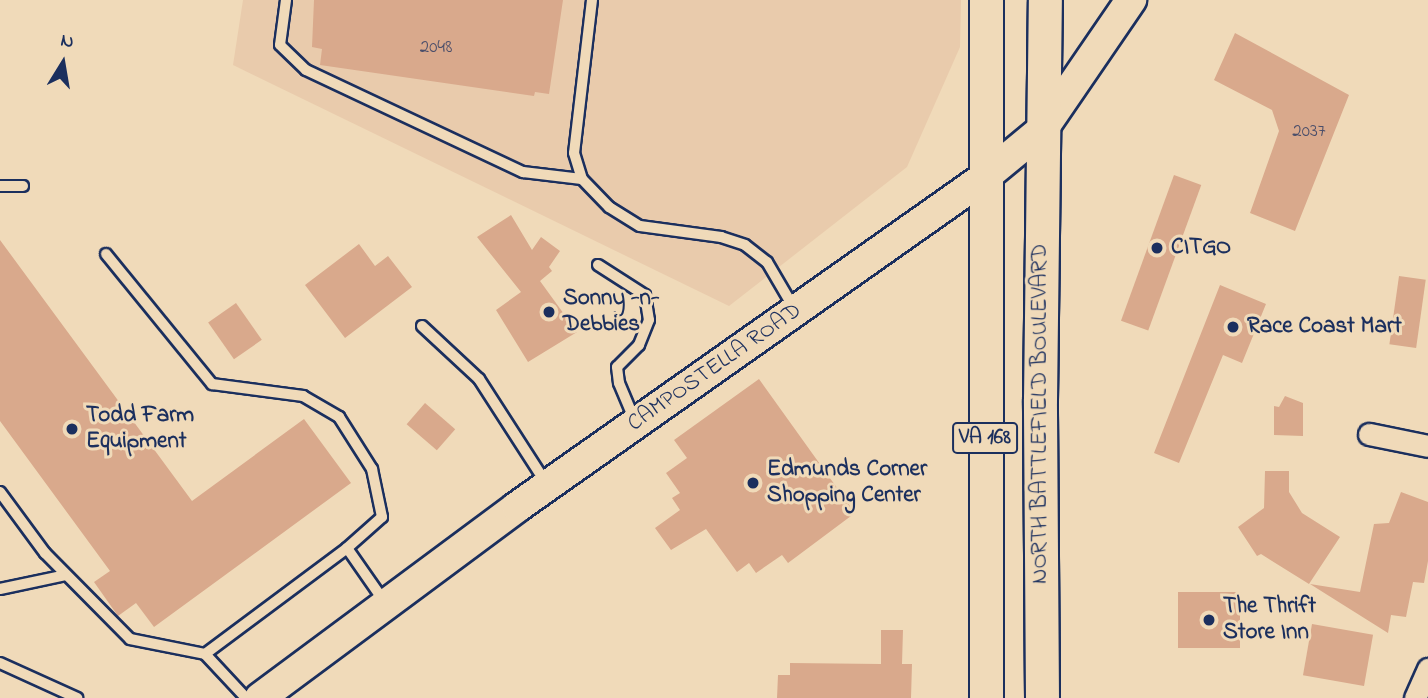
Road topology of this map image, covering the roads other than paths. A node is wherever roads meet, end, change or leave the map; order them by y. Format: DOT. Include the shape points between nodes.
graph roads {
  1 [pos="286,0"];
  2 [pos="592,0"];
  3 [pos="986,0"];
  4 [pos="1045,0"];
  5 [pos="1131,0"];
  6 [pos="1042,130"];
  7 [pos="985,177"];
  8 [pos="582,178"];
  9 [pos="0,186"];
  10 [pos="23,186"];
  11 [pos="106,254"];
  12 [pos="598,265"];
  13 [pos="796,311"];
  14 [pos="422,326"];
  15 [pos="636,424"];
  16 [pos="1369,434"];
  17 [pos="1428,446"];
  18 [pos="548,485"];
  19 [pos="0,492"];
  20 [pos="347,548"];
  21 [pos="66,575"];
  22 [pos="0,589"];
  23 [pos="387,605"];
  24 [pos="205,654"];
  25 [pos="0,663"];
  26 [pos="1428,669"];
  27 [pos="77,698"];
  28 [pos="246,698"];
  29 [pos="260,698"];
  30 [pos="986,698"];
  31 [pos="1042,698"];
  32 [pos="1415,698"];
  1 -- 8 [label="lane" via="280,45 306,70 523,172"];
  2 -- 8 [label="lane" via="574,153"];
  3 -- 7 [label="main road, VA 168"];
  4 -- 6 [label="main road, VA 168"];
  5 -- 6 [label="main road, CAMPOSTELLA ROAD"];
  6 -- 7 [label="main road, CAMPOSTELLA ROAD"];
  6 -- 31 [label="main road, NORTH BATTLEFIELD BOULEVARD / VA 168"];
  7 -- 13 [label="main road, CAMPOSTELLA ROAD"];
  7 -- 30 [label="main road, VA 168"];
  8 -- 13 [label="lane" via="609,207 640,226 721,237 745,245 767,262"];
  9 -- 10 [label="lane"];
  11 -- 20 [label="lane" via="212,384 303,396 339,417 372,469 382,517"];
  12 -- 15 [label="lane" via="645,295 649,320 639,345 617,367"];
  13 -- 15 [label="main road, CAMPOSTELLA ROAD"];
  14 -- 18 [label="lane" via="480,379"];
  15 -- 18 [label="main road, CAMPOSTELLA ROAD"];
  16 -- 17 [label="street"];
  18 -- 23 [label="main road, CAMPOSTELLA ROAD"];
  19 -- 21 [label="lane"];
  20 -- 23 [label="lane"];
  20 -- 24 [label="lane"];
  21 -- 22 [label="lane"];
  21 -- 24 [label="lane" via="130,639"];
  23 -- 29 [label="main road, CAMPOSTELLA ROAD"];
  24 -- 28 [label="lane"];
  25 -- 27 [label="lane"];
  26 -- 32 [label="street"];
}
